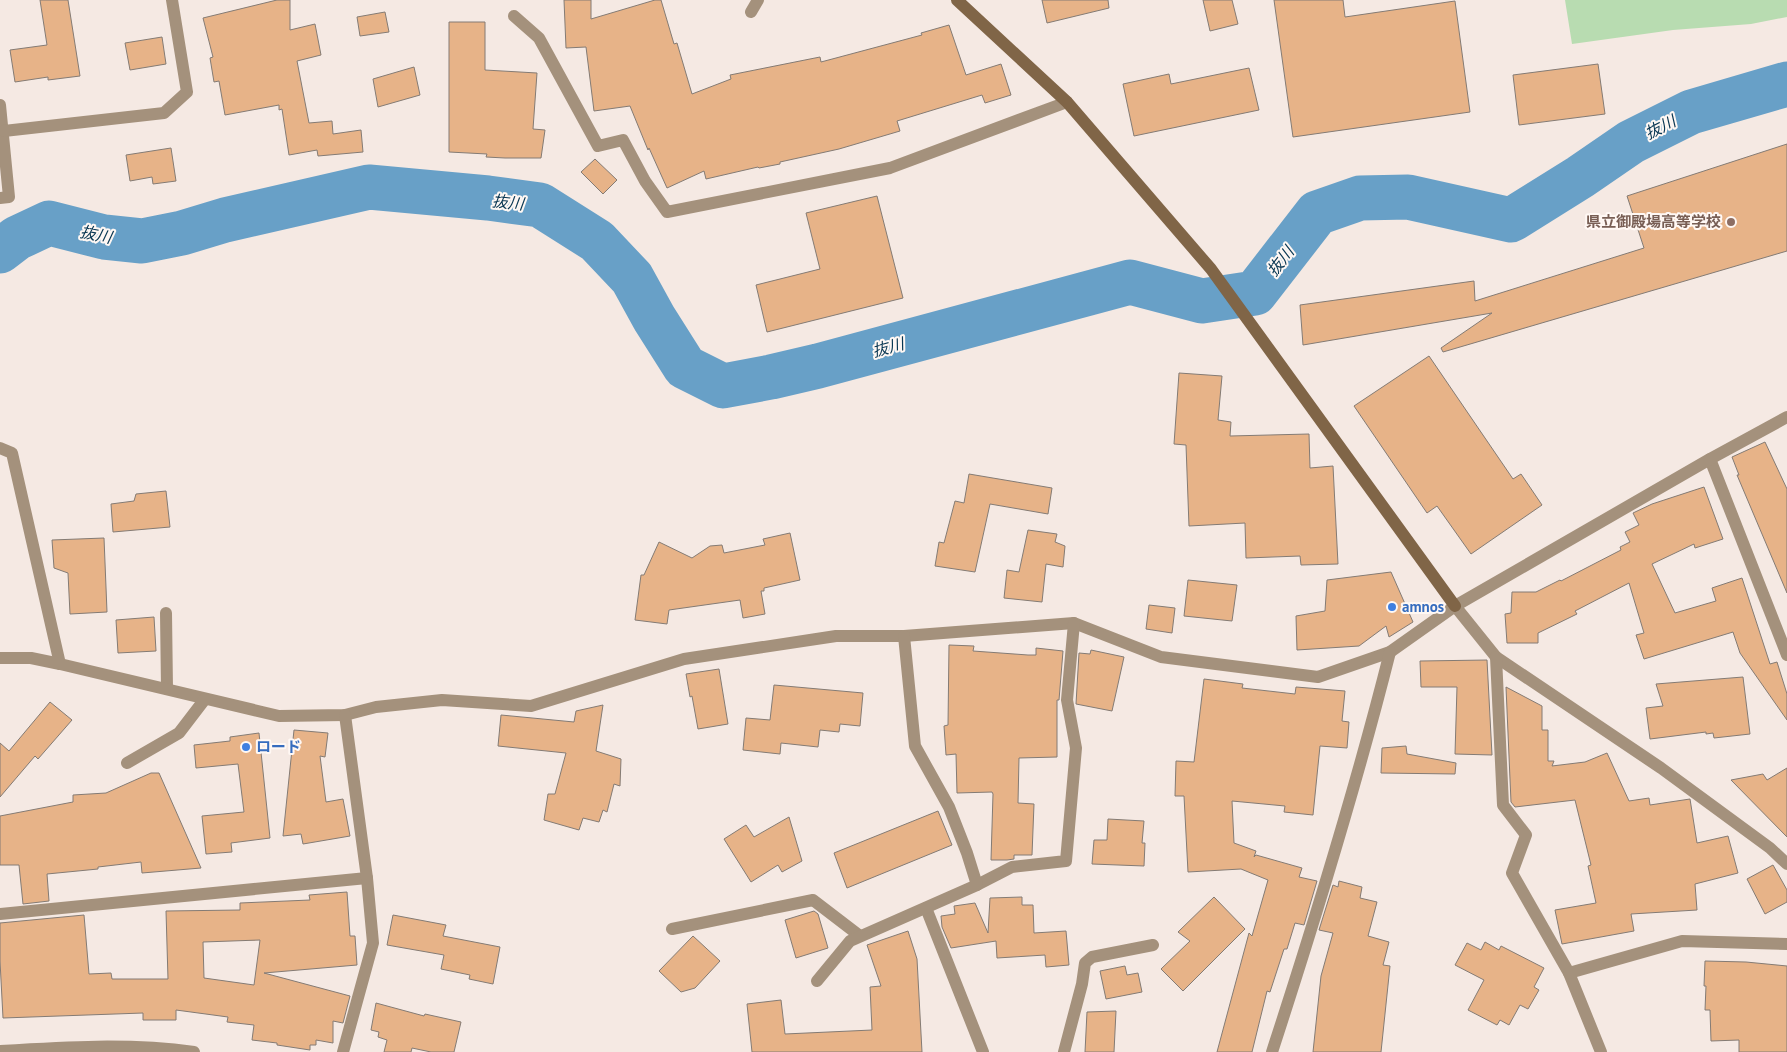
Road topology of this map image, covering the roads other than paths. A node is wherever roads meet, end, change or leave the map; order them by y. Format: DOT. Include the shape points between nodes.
graph roads {
  1 [pos="172,0"];
  2 [pos="758,0"];
  3 [pos="957,0"];
  4 [pos="751,12"];
  5 [pos="514,16"];
  6 [pos="1066,102"];
  7 [pos="0,105"];
  8 [pos="4,131"];
  9 [pos="0,198"];
  10 [pos="1787,417"];
  11 [pos="0,448"];
  12 [pos="1710,459"];
  13 [pos="1455,606"];
  14 [pos="166,613"];
  15 [pos="1074,622"];
  16 [pos="904,636"];
  17 [pos="1390,652"];
  18 [pos="1787,655"];
  19 [pos="1496,657"];
  20 [pos="0,658"];
  21 [pos="60,664"];
  22 [pos="167,689"];
  23 [pos="205,699"];
  24 [pos="344,715"];
  25 [pos="127,763"];
  26 [pos="1787,864"];
  27 [pos="367,878"];
  28 [pos="977,885"];
  29 [pos="926,908"];
  30 [pos="0,914"];
  31 [pos="672,929"];
  32 [pos="860,936"];
  33 [pos="1787,944"];
  34 [pos="1153,945"];
  35 [pos="1570,973"];
  36 [pos="817,981"];
  37 [pos="64,1050"];
  38 [pos="0,1051"];
  39 [pos="194,1052"];
  40 [pos="343,1052"];
  41 [pos="983,1052"];
  42 [pos="1064,1052"];
  43 [pos="1272,1052"];
  44 [pos="1601,1052"];
  1 -- 8 [label="street" via="187,92 164,113"];
  2 -- 4 [label="street"];
  3 -- 6 [label="street"];
  5 -- 6 [label="street" via="539,38 598,146 623,140 645,181 667,212 890,168"];
  6 -- 13 [label="street" via="1211,269"];
  7 -- 8 [label="street"];
  8 -- 9 [label="street" via="9,197"];
  10 -- 12 [label="street"];
  11 -- 21 [label="street" via="12,454"];
  12 -- 13 [label="street"];
  12 -- 18 [label="street"];
  13 -- 17 [label="street"];
  13 -- 19 [label="street"];
  14 -- 22 [label="street"];
  15 -- 16 [label="street"];
  15 -- 17 [label="street" via="1161,657 1318,677"];
  15 -- 28 [label="street" via="1067,700 1076,748 1066,861 1012,867"];
  16 -- 24 [label="street" via="836,636 684,659 531,706 442,700 376,707"];
  16 -- 28 [label="street" via="916,746 949,807"];
  17 -- 43 [label="street" via="1366,744"];
  19 -- 26 [label="street" via="1661,768"];
  19 -- 35 [label="street" via="1503,805 1526,835 1512,873"];
  20 -- 21 [label="street" via="31,658"];
  21 -- 22 [label="street"];
  22 -- 23 [label="street"];
  23 -- 24 [label="street" via="279,716"];
  23 -- 25 [label="street" via="179,733"];
  24 -- 27 [label="street"];
  27 -- 30 [label="street"];
  27 -- 40 [label="street" via="373,943"];
  28 -- 29 [label="street"];
  29 -- 32 [label="street"];
  29 -- 41 [label="street"];
  31 -- 32 [label="street" via="813,900"];
  32 -- 36 [label="street" via="850,941"];
  33 -- 35 [label="street" via="1682,941"];
  34 -- 42 [label="street" via="1092,957 1085,963"];
  35 -- 44 [label="street"];
  37 -- 38 [label="street"];
  37 -- 39 [label="street" via="168,1048"];
}
